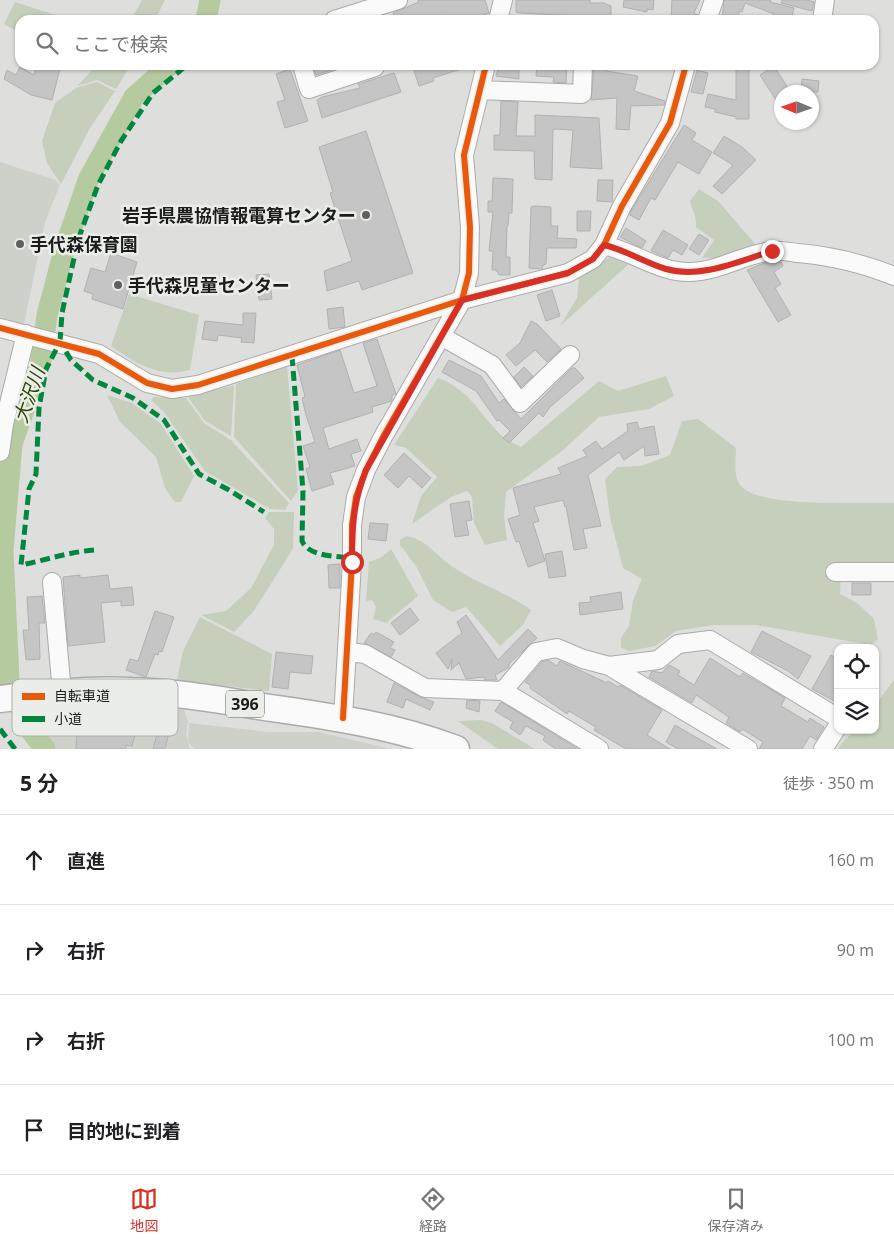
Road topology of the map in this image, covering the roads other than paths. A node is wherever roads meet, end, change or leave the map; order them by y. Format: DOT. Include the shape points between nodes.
graph roads {
  1 [pos="398,0"];
  2 [pos="503,0"];
  3 [pos="714,0"];
  4 [pos="825,0"];
  5 [pos="360,15"];
  6 [pos="499,15"];
  7 [pos="709,15"];
  8 [pos="823,15"];
  9 [pos="304,70"];
  10 [pos="366,70"];
  11 [pos="485,70"];
  12 [pos="583,70"];
  13 [pos="685,70"];
  14 [pos="480,90"];
  15 [pos="604,245"];
  16 [pos="894,276"];
  17 [pos="462,300"];
  18 [pos="0,328"];
  19 [pos="28,334"];
  20 [pos="441,336"];
  21 [pos="570,355"];
  22 [pos="0,452"];
  23 [pos="835,572"];
  24 [pos="894,572"];
  25 [pos="52,582"];
  26 [pos="348,652"];
  27 [pos="609,666"];
  28 [pos="61,679"];
  29 [pos="503,692"];
  30 [pos="178,696"];
  31 [pos="834,716"];
  32 [pos="344,718"];
  33 [pos="834,732"];
  34 [pos="456,749"];
  35 [pos="600,749"];
  36 [pos="748,749"];
  37 [pos="823,749"];
  1 -- 5 [label="street"];
  2 -- 6 [label="street"];
  3 -- 7 [label="street"];
  4 -- 8 [label="street"];
  9 -- 10 [label="street" via="310,89"];
  11 -- 14 [label="street"];
  12 -- 14 [label="street" via="582,94"];
  13 -- 15 [label="street" via="670,123 622,206"];
  14 -- 17 [label="street" via="464,155 470,245 469,273"];
  15 -- 16 [label="street" via="666,269 690,272 719,268 772,251 827,256 863,264"];
  15 -- 17 [label="street" via="593,259 568,273"];
  17 -- 19 [label="street" via="198,385 172,389 147,383 99,354"];
  17 -- 20 [label="street"];
  18 -- 19 [label="street"];
  19 -- 22 [label="street" via="4,424"];
  20 -- 21 [label="street" via="492,366 520,403"];
  20 -- 26 [label="street" via="384,435 356,497 352,525"];
  23 -- 24 [label="street"];
  25 -- 28 [label="street"];
  26 -- 29 [label="street" via="365,654 426,688"];
  26 -- 32 [label="street"];
  27 -- 29 [label="street" via="583,660 557,648 536,652"];
  27 -- 31 [label="street" via="658,660 678,644 710,640"];
  27 -- 36 [label="street"];
  29 -- 35 [label="street"];
  30 -- 32 [label="highway, 396"];
  32 -- 34 [label="highway, 396" via="409,732"];
  33 -- 37 [label="street"];
}
